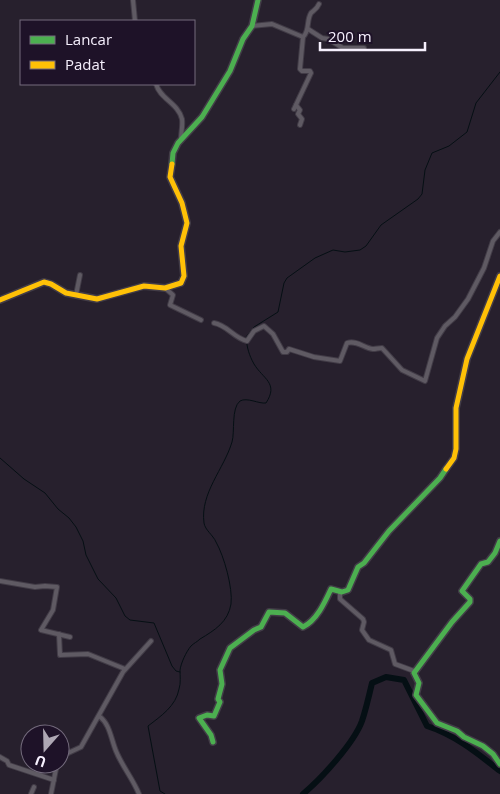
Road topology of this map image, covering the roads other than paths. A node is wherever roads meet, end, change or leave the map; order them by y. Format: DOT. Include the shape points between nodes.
graph roads {
  1 [pos="134,0"];
  2 [pos="258,0"];
  3 [pos="319,4"];
  4 [pos="135,20"];
  5 [pos="252,26"];
  6 [pos="308,29"];
  7 [pos="303,38"];
  8 [pos="364,48"];
  9 [pos="156,85"];
  10 [pos="300,125"];
  11 [pos="181,139"];
  12 [pos="500,232"];
  13 [pos="80,275"];
  14 [pos="500,276"];
  15 [pos="166,288"];
  16 [pos="76,294"];
  17 [pos="0,300"];
  18 [pos="201,320"];
  19 [pos="214,323"];
  20 [pos="500,541"];
  21 [pos="0,582"];
  22 [pos="340,592"];
  23 [pos="59,634"];
  24 [pos="70,636"];
  25 [pos="151,640"];
  26 [pos="127,667"];
  27 [pos="414,672"];
  28 [pos="99,716"];
  29 [pos="213,742"];
  30 [pos="70,752"];
  31 [pos="0,757"];
  32 [pos="500,764"];
  33 [pos="55,774"];
  34 [pos="54,780"];
  35 [pos="34,787"];
  36 [pos="31,794"];
  37 [pos="51,794"];
  38 [pos="139,794"];
  1 -- 4 [label="street"];
  2 -- 5 [label="street"];
  3 -- 6 [label="street" via="311,13"];
  5 -- 7 [label="street" via="272,24"];
  5 -- 11 [label="street" via="219,91 202,117"];
  6 -- 7 [label="street"];
  6 -- 8 [label="street" via="343,48"];
  7 -- 10 [label="street" via="300,69 311,73 295,107 300,110"];
  9 -- 11 [label="street" via="159,92 178,110 182,120"];
  11 -- 15 [label="street" via="173,153 170,177 187,226 181,250 184,278 178,285"];
  12 -- 19 [label="street" via="468,299 437,338 425,381 402,370 382,348 372,349 350,342 339,361 289,349 283,352 273,334 264,326 246,341"];
  13 -- 16 [label="street"];
  14 -- 22 [label="street" via="467,359 456,408 453,460 358,567 348,590"];
  15 -- 16 [label="street" via="144,286 99,299"];
  15 -- 18 [label="street" via="173,296 170,305"];
  16 -- 17 [label="street" via="44,282"];
  20 -- 27 [label="street" via="496,553 479,567 462,591 470,602"];
  21 -- 23 [label="street" via="56,587 53,610 41,630"];
  22 -- 27 [label="street" via="340,598 363,618 362,630 368,639 390,650 395,665"];
  22 -- 29 [label="street" via="331,589 326,603 308,626 303,627 289,614 269,612 262,626 230,648 220,670 220,702 214,716 207,714 199,718"];
  23 -- 24 [label="street"];
  23 -- 26 [label="street" via="60,655 88,654"];
  25 -- 26 [label="street"];
  26 -- 28 [label="street"];
  27 -- 32 [label="street" via="419,683 416,695 436,722 483,746"];
  28 -- 30 [label="street" via="79,748"];
  28 -- 38 [label="street" via="105,721 116,752"];
  31 -- 34 [label="street" via="9,765"];
  33 -- 34 [label="street"];
  34 -- 37 [label="street"];
  35 -- 36 [label="street"];
}
